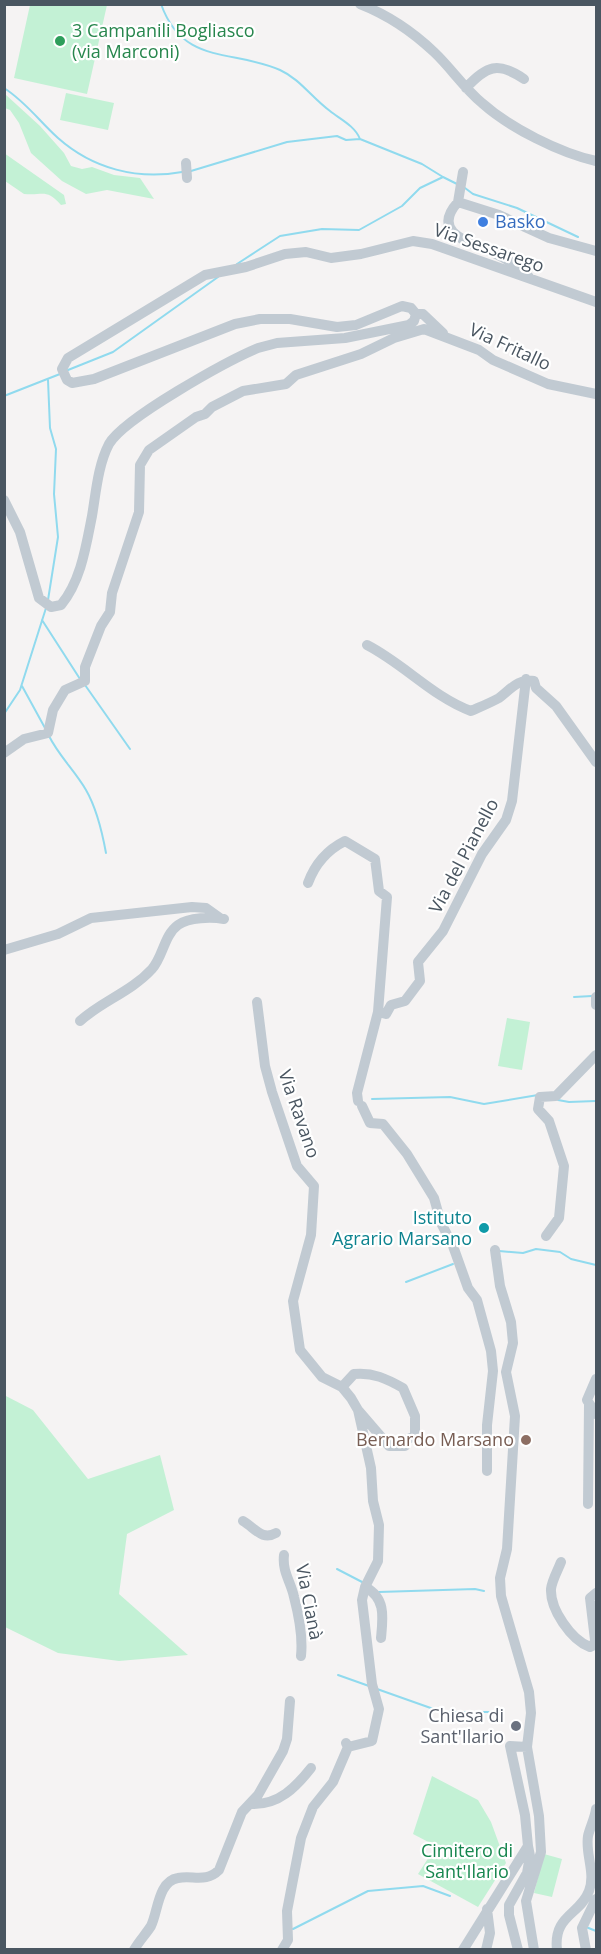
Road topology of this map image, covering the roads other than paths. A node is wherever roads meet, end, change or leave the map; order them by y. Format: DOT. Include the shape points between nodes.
graph roads {
  1 [pos="360,4"];
  2 [pos="524,79"];
  3 [pos="466,88"];
  4 [pos="597,161"];
  5 [pos="186,163"];
  6 [pos="187,178"];
  7 [pos="597,251"];
  8 [pos="534,281"];
  9 [pos="597,302"];
  10 [pos="416,314"];
  11 [pos="445,336"];
  12 [pos="597,394"];
  13 [pos="4,500"];
  14 [pos="367,645"];
  15 [pos="526,679"];
  16 [pos="4,753"];
  17 [pos="597,762"];
  18 [pos="308,883"];
  19 [pos="4,950"];
  20 [pos="597,997"];
  21 [pos="256,1002"];
  22 [pos="597,1005"];
  23 [pos="378,1012"];
  24 [pos="80,1022"];
  25 [pos="597,1054"];
  26 [pos="546,1236"];
  27 [pos="495,1250"];
  28 [pos="597,1379"];
  29 [pos="342,1387"];
  30 [pos="589,1405"];
  31 [pos="358,1410"];
  32 [pos="597,1414"];
  33 [pos="487,1472"];
  34 [pos="588,1504"];
  35 [pos="243,1521"];
  36 [pos="276,1533"];
  37 [pos="284,1555"];
  38 [pos="561,1562"];
  39 [pos="365,1587"];
  40 [pos="597,1593"];
  41 [pos="381,1638"];
  42 [pos="302,1656"];
  43 [pos="290,1701"];
  44 [pos="527,1747"];
  45 [pos="311,1768"];
  46 [pos="517,1773"];
  47 [pos="531,1775"];
  48 [pos="252,1804"];
  49 [pos="597,1809"];
  50 [pos="528,1846"];
  51 [pos="594,1885"];
  52 [pos="597,1899"];
  53 [pos="487,1909"];
  54 [pos="134,1950"];
  55 [pos="282,1950"];
  56 [pos="463,1950"];
  57 [pos="486,1950"];
  58 [pos="518,1950"];
  59 [pos="534,1950"];
  60 [pos="556,1950"];
  61 [pos="586,1950"];
  1 -- 3 [label="street" via="415,36 435,52"];
  2 -- 3 [label="street" via="503,68 490,68"];
  3 -- 4 [label="street" via="502,118 557,148"];
  5 -- 6 [label="street"];
  7 -- 8 [label="street" via="549,238 499,215 461,187 450,211 453,234 519,266"];
  8 -- 9 [label="street, Via Sessarego"];
  8 -- 10 [label="street, Via Sessarego" via="432,244 413,241 331,258 306,252 285,254 206,275 82,348 68,358 63,372 72,383 94,379 235,324 260,319 290,319 338,327 356,325 402,306"];
  10 -- 11 [label="street" via="423,314"];
  10 -- 13 [label="street" via="409,325 345,338 258,348 126,424 109,444 70,595 61,605 48,605 35,588 21,532"];
  11 -- 12 [label="street, Via Fritallo" via="548,384"];
  11 -- 16 [label="street" via="424,329 296,375 286,384 243,391 149,450 140,465 139,512 112,593 110,612 86,667 86,681 65,690 53,711 48,733 24,739"];
  14 -- 15 [label="street" via="453,704 471,711"];
  15 -- 17 [label="street" via="534,681 536,688 556,706"];
  15 -- 23 [label="street, Via del Pianello" via="512,801 506,820 482,854 443,931 418,962 420,981 405,1001 391,1005 386,1014"];
  18 -- 23 [label="street" via="321,860 345,841 375,859 379,891 387,897"];
  19 -- 24 [label="street" via="58,934 92,918 192,907 206,908 223,920 192,920 178,925 153,968"];
  20 -- 22 [label="street"];
  21 -- 29 [label="street, Via Ravano" via="272,1092 297,1166 314,1186 311,1235 293,1301 300,1350 322,1377"];
  23 -- 33 [label="street" via="359,1100 370,1123 383,1124 421,1175 434,1198 468,1288 477,1299 493,1371"];
  25 -- 26 [label="street" via="556,1096 540,1097 537,1104 549,1121 564,1166 560,1218"];
  27 -- 44 [label="street" via="511,1322 513,1343 506,1372 515,1416 501,1596 529,1692"];
  28 -- 30 [label="street" via="587,1395"];
  29 -- 31 [label="street"];
  29 -- 31 [label="street" via="354,1374 386,1378 403,1388 415,1416 415,1435 405,1441 405,1446 390,1446"];
  30 -- 32 [label="street"];
  30 -- 34 [label="street"];
  31 -- 39 [label="street" via="379,1525 378,1561"];
  35 -- 36 [label="street" via="262,1535"];
  37 -- 42 [label="street, Via Cianà" via="282,1565 294,1596"];
  38 -- 40 [label="street" via="552,1584 553,1600 566,1627 590,1647 595,1640 590,1599"];
  39 -- 41 [label="street" via="380,1600"];
  39 -- 55 [label="street" via="364,1632 379,1708 372,1741 347,1745 333,1782 313,1807 301,1838 287,1911 288,1940"];
  43 -- 48 [label="street" via="287,1739"];
  44 -- 46 [label="street" via="510,1746"];
  44 -- 47 [label="street"];
  45 -- 48 [label="street" via="295,1789 271,1801"];
  46 -- 47 [label="street"];
  46 -- 50 [label="street"];
  47 -- 59 [label="street" via="541,1852 526,1901"];
  48 -- 54 [label="street" via="242,1812 219,1870 202,1878 178,1878 165,1887 151,1925"];
  49 -- 51 [label="street" via="588,1835"];
  50 -- 53 [label="street"];
  50 -- 58 [label="street" via="527,1873 509,1905"];
  51 -- 60 [label="street" via="564,1919 557,1932"];
  52 -- 61 [label="street" via="582,1928"];
  53 -- 56 [label="street"];
  53 -- 57 [label="street" via="490,1933"];
}
